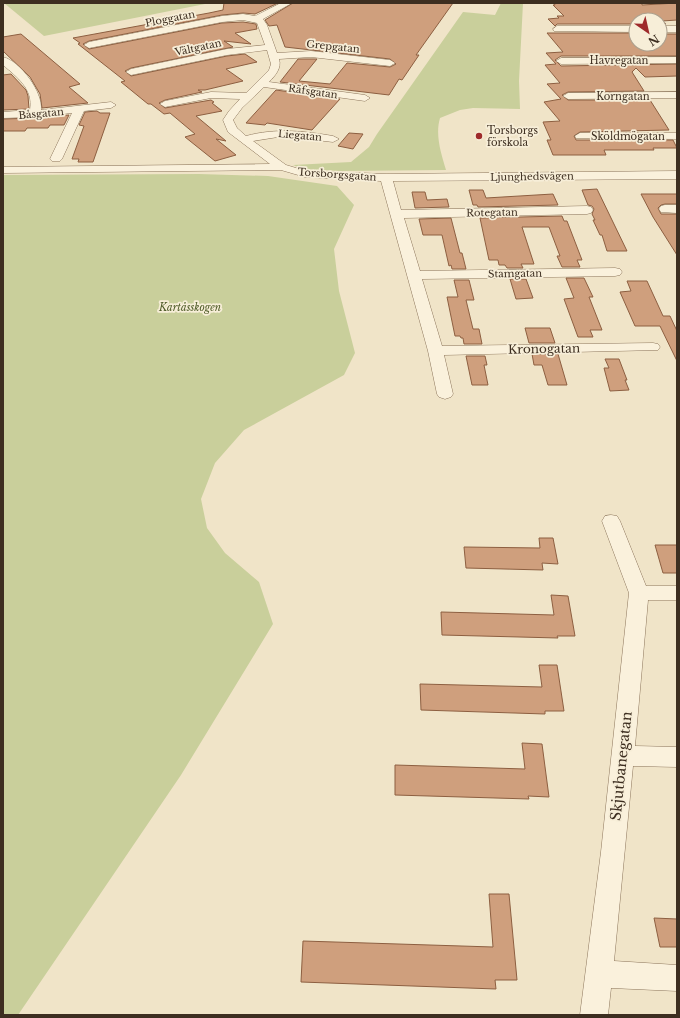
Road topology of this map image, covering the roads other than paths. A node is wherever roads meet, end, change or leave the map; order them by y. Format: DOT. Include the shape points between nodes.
graph roads {
  1 [pos="288,3"];
  2 [pos="256,19"];
  3 [pos="557,29"];
  4 [pos="628,29"];
  5 [pos="90,45"];
  6 [pos="272,52"];
  7 [pos="3,60"];
  8 [pos="677,60"];
  9 [pos="561,61"];
  10 [pos="390,63"];
  11 [pos="131,72"];
  12 [pos="260,84"];
  13 [pos="247,96"];
  14 [pos="568,96"];
  15 [pos="677,96"];
  16 [pos="365,98"];
  17 [pos="165,104"];
  18 [pos="111,105"];
  19 [pos="79,110"];
  20 [pos="35,114"];
  21 [pos="3,115"];
  22 [pos="580,136"];
  23 [pos="677,136"];
  24 [pos="333,139"];
  25 [pos="244,140"];
  26 [pos="56,159"];
  27 [pos="282,167"];
  28 [pos="3,170"];
  29 [pos="677,174"];
  30 [pos="386,178"];
  31 [pos="587,210"];
  32 [pos="397,214"];
  33 [pos="615,272"];
  34 [pos="414,275"];
  35 [pos="653,347"];
  36 [pos="436,351"];
  37 [pos="445,394"];
  38 [pos="612,521"];
  39 [pos="639,592"];
  40 [pos="677,593"];
  41 [pos="622,756"];
  42 [pos="677,757"];
  43 [pos="599,974"];
  44 [pos="677,978"];
  45 [pos="594,1015"];
  1 -- 2 [label="street"];
  2 -- 5 [label="street, Ploggatan" via="222,19"];
  2 -- 6 [label="street" via="262,23"];
  3 -- 4 [label="street"];
  6 -- 10 [label="street, Grepgatan"];
  6 -- 11 [label="street, Vältgatan" via="227,52"];
  6 -- 12 [label="street, Torsborgsgatan" via="276,63"];
  7 -- 20 [label="street" via="25,79 32,89 37,102"];
  8 -- 9 [label="street, Havregatan"];
  12 -- 13 [label="street, Torsborgsgatan"];
  12 -- 16 [label="street, Räfsgatan"];
  13 -- 17 [label="street" via="211,95"];
  13 -- 25 [label="street, Torsborgsgatan" via="228,120 232,130"];
  14 -- 15 [label="street, Korngatan"];
  18 -- 19 [label="street, Båsgatan"];
  19 -- 20 [label="street, Båsgatan"];
  19 -- 26 [label="street, Båsgatan"];
  20 -- 21 [label="street, Båsgatan"];
  22 -- 23 [label="street, Sköldmögatan"];
  24 -- 25 [label="street, Liegatan" via="281,133 263,134"];
  25 -- 27 [label="street, Torsborgsgatan"];
  27 -- 28 [label="street"];
  27 -- 30 [label="street, Torsborgsgatan" via="306,174"];
  29 -- 30 [label="street, Ljunghedsvägen"];
  30 -- 32 [label="street"];
  31 -- 32 [label="street, Rotegatan"];
  32 -- 34 [label="street"];
  33 -- 34 [label="street, Stamgatan"];
  34 -- 36 [label="street"];
  35 -- 36 [label="street, Kronogatan"];
  36 -- 37 [label="street"];
  38 -- 39 [label="street, Skjutbanegatan"];
  39 -- 40 [label="street"];
  39 -- 41 [label="street, Skjutbanegatan"];
  41 -- 42 [label="street"];
  41 -- 43 [label="street, Skjutbanegatan"];
  43 -- 44 [label="street"];
  43 -- 45 [label="street, Skjutbanegatan"];
}
